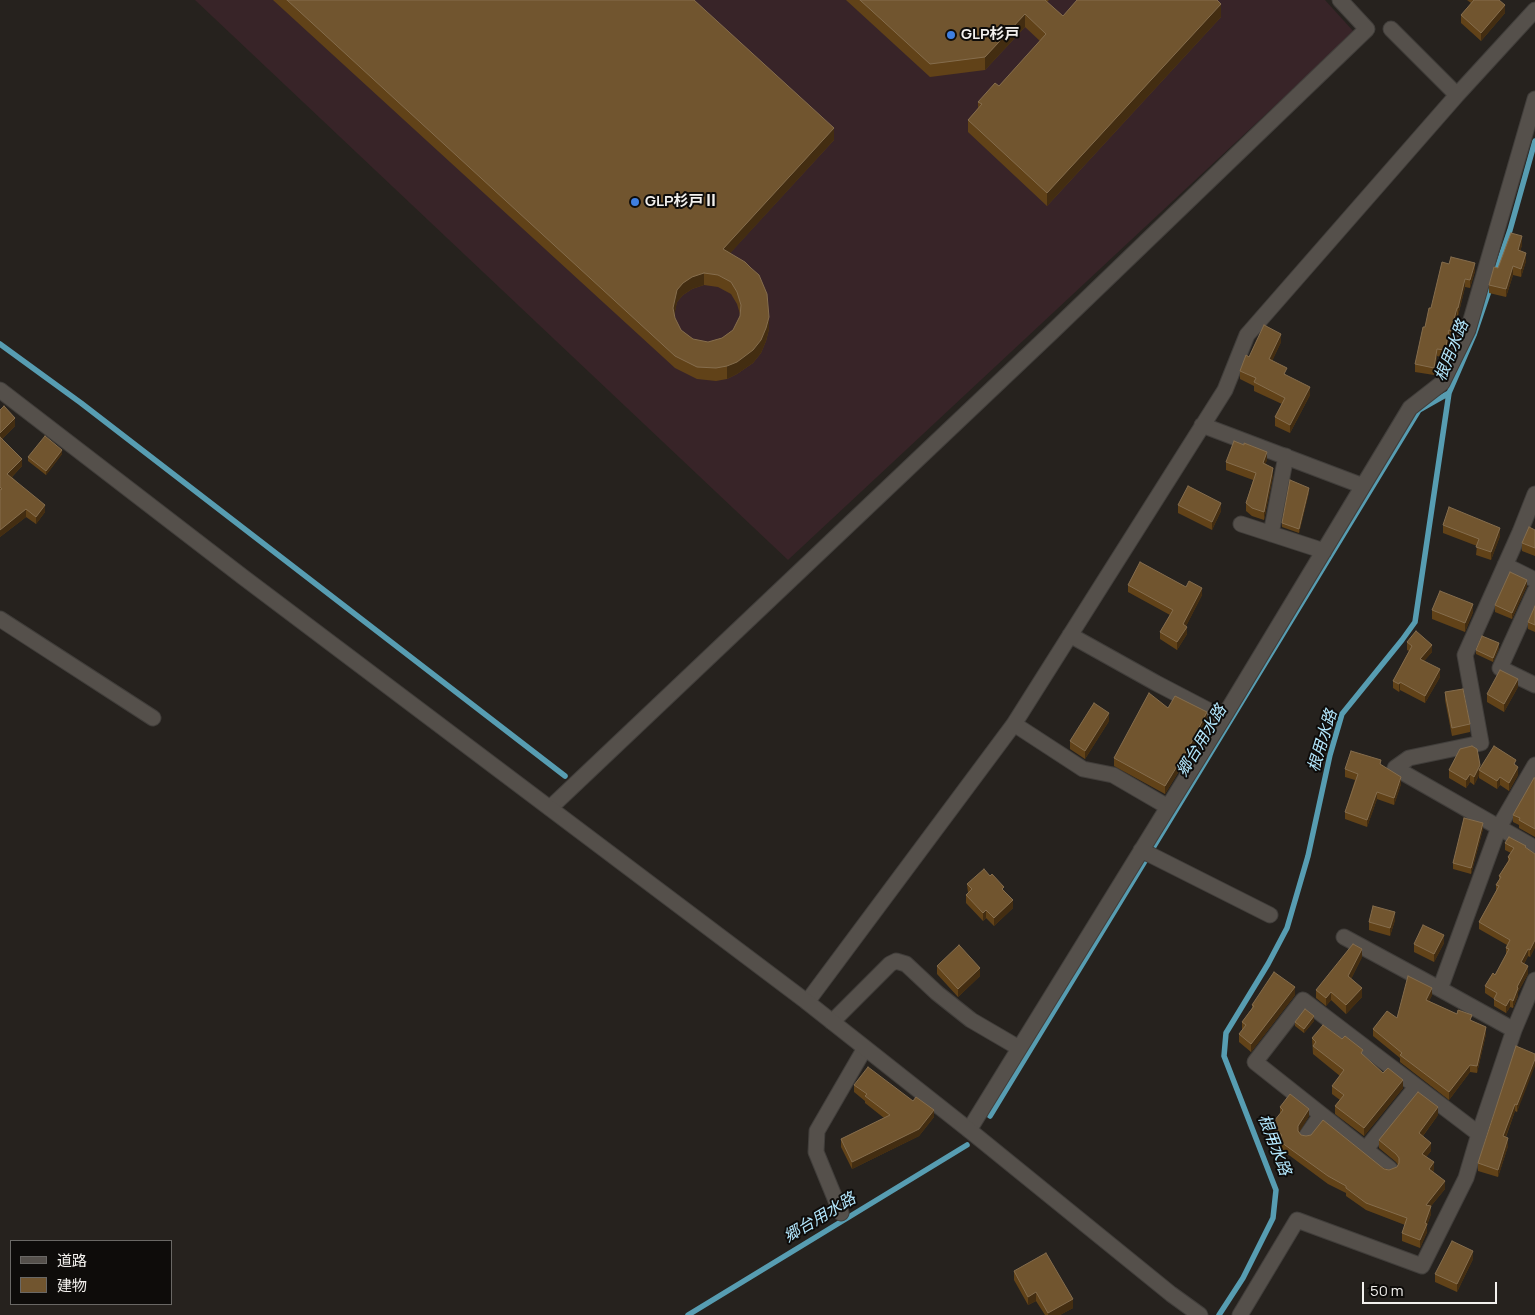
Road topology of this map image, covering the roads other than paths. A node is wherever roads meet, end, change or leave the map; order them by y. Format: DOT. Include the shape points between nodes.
graph roads {
  1 [pos="1340,0"];
  2 [pos="1535,10"];
  3 [pos="1391,29"];
  4 [pos="1457,95"];
  5 [pos="1535,99"];
  6 [pos="0,390"];
  7 [pos="1202,424"];
  8 [pos="1286,456"];
  9 [pos="1363,486"];
  10 [pos="1535,494"];
  11 [pos="1241,524"];
  12 [pos="1272,534"];
  13 [pos="1324,551"];
  14 [pos="1505,566"];
  15 [pos="1535,580"];
  16 [pos="1535,590"];
  17 [pos="0,619"];
  18 [pos="1070,636"];
  19 [pos="1535,685"];
  20 [pos="154,718"];
  21 [pos="1223,718"];
  22 [pos="1014,724"];
  23 [pos="1535,765"];
  24 [pos="1168,807"];
  25 [pos="550,808"];
  26 [pos="1499,827"];
  27 [pos="1535,848"];
  28 [pos="1146,853"];
  29 [pos="1270,915"];
  30 [pos="1344,937"];
  31 [pos="1535,980"];
  32 [pos="1440,989"];
  33 [pos="806,1002"];
  34 [pos="832,1022"];
  35 [pos="1514,1030"];
  36 [pos="865,1048"];
  37 [pos="1019,1048"];
  38 [pos="1416,1087"];
  39 [pos="1321,1115"];
  40 [pos="970,1130"];
  41 [pos="1479,1134"];
  42 [pos="1307,1135"];
  43 [pos="1365,1150"];
  44 [pos="1390,1169"];
  45 [pos="841,1212"];
  46 [pos="1200,1315"];
  47 [pos="1240,1315"];
  1 -- 25 [label="street" via="1368,29"];
  2 -- 4 [label="street"];
  3 -- 4 [label="street"];
  4 -- 7 [label="street" via="1247,335 1224,390"];
  5 -- 9 [label="street" via="1468,330 1442,382 1410,408"];
  6 -- 25 [label="street"];
  7 -- 8 [label="street"];
  7 -- 18 [label="street"];
  8 -- 9 [label="street"];
  8 -- 12 [label="street"];
  9 -- 13 [label="street"];
  10 -- 14 [label="street"];
  11 -- 12 [label="street"];
  12 -- 13 [label="street"];
  13 -- 21 [label="street"];
  14 -- 15 [label="street"];
  14 -- 26 [label="street" via="1465,655 1481,743 1409,758 1395,768"];
  16 -- 19 [label="street" via="1500,668"];
  17 -- 20 [label="street"];
  18 -- 21 [label="street"];
  18 -- 22 [label="street"];
  21 -- 24 [label="street"];
  22 -- 24 [label="street" via="1083,769 1113,775"];
  22 -- 33 [label="street"];
  23 -- 26 [label="street"];
  24 -- 28 [label="street"];
  25 -- 33 [label="street"];
  26 -- 27 [label="street"];
  26 -- 32 [label="street"];
  28 -- 29 [label="street"];
  28 -- 37 [label="street"];
  30 -- 32 [label="street"];
  31 -- 35 [label="street"];
  32 -- 35 [label="street"];
  33 -- 34 [label="street"];
  34 -- 36 [label="street"];
  34 -- 37 [label="street" via="896,961 906,964 972,1020"];
  35 -- 41 [label="street"];
  36 -- 40 [label="street"];
  36 -- 45 [label="street" via="817,1131 816,1152"];
  37 -- 40 [label="street"];
  38 -- 39 [label="street" via="1303,1000 1255,1062"];
  38 -- 41 [label="street"];
  38 -- 43 [label="street"];
  39 -- 42 [label="street"];
  39 -- 43 [label="street"];
  40 -- 46 [label="street"];
  41 -- 47 [label="street" via="1466,1178 1422,1266 1297,1220"];
  43 -- 44 [label="street"];
}
